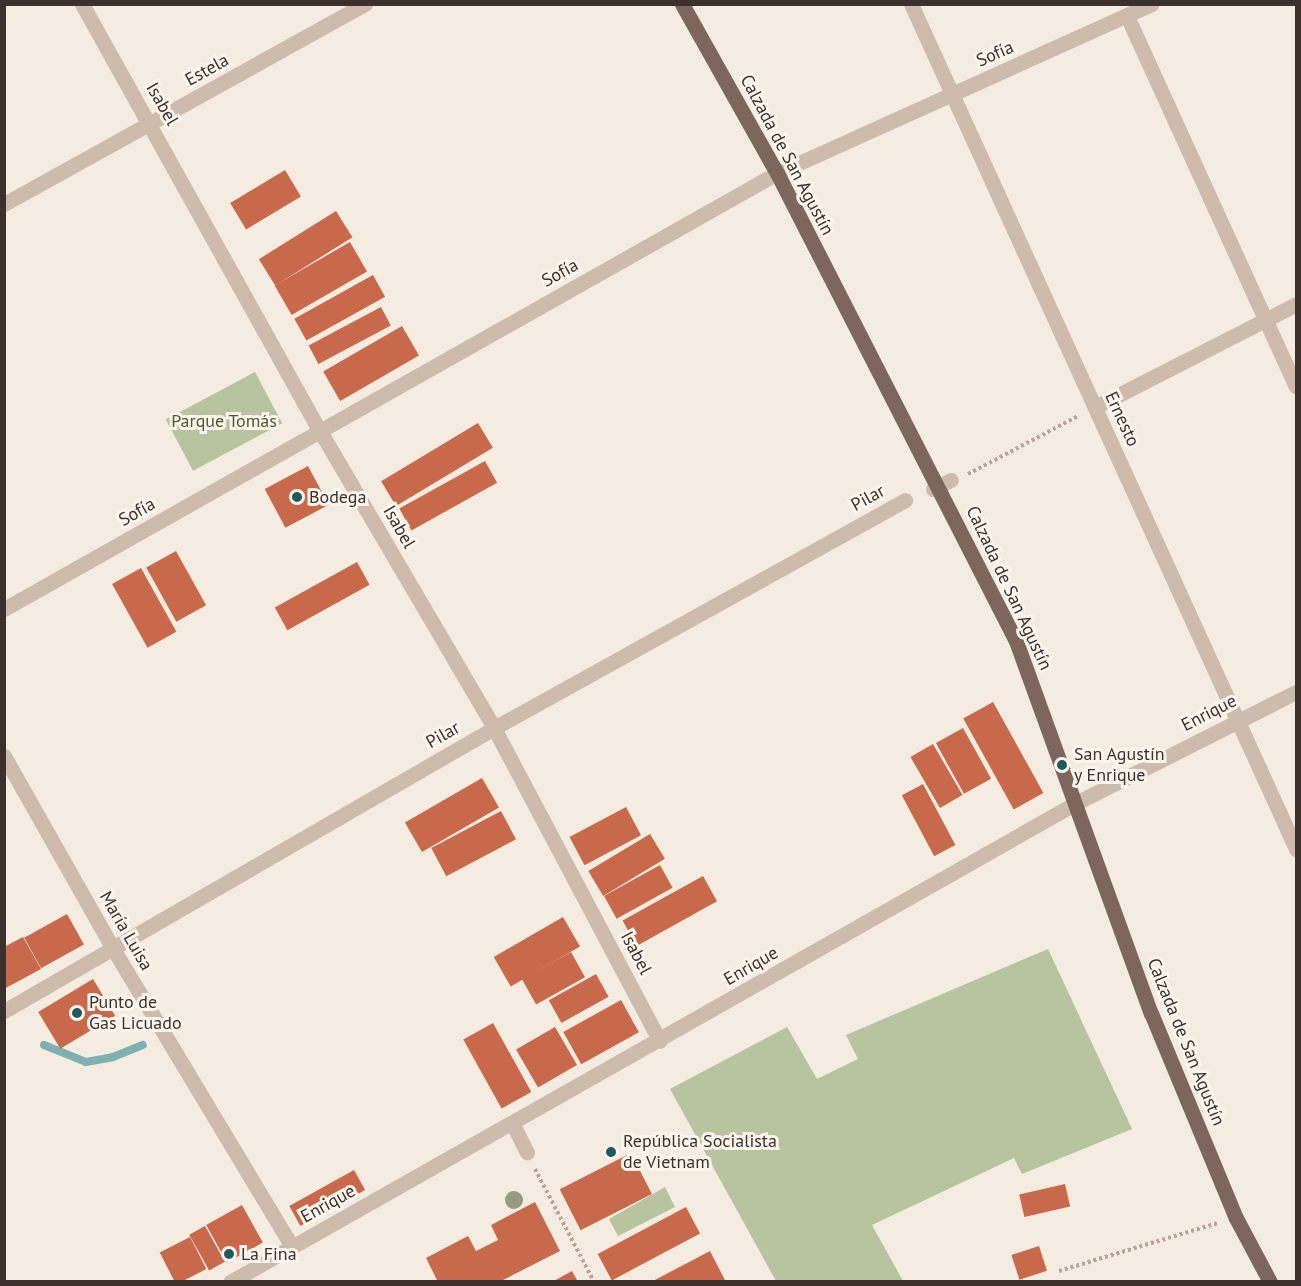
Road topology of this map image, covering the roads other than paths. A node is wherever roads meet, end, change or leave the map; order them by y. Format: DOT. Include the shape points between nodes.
graph roads {
  1 [pos="82,4"];
  2 [pos="365,4"];
  3 [pos="682,4"];
  4 [pos="911,4"];
  5 [pos="1152,4"];
  6 [pos="1127,16"];
  7 [pos="952,94"];
  8 [pos="151,123"];
  9 [pos="777,173"];
  10 [pos="4,204"];
  11 [pos="1296,304"];
  12 [pos="1265,318"];
  13 [pos="1296,386"];
  14 [pos="1095,407"];
  15 [pos="320,430"];
  16 [pos="905,500"];
  17 [pos="4,609"];
  18 [pos="1296,692"];
  19 [pos="1238,720"];
  20 [pos="494,728"];
  21 [pos="4,756"];
  22 [pos="1076,803"];
  23 [pos="1296,849"];
  24 [pos="112,946"];
  25 [pos="4,1011"];
  26 [pos="660,1041"];
  27 [pos="512,1124"];
  28 [pos="526,1152"];
  29 [pos="292,1247"];
  30 [pos="230,1281"];
  31 [pos="1269,1281"];
  1 -- 8 [label="street, Isabel"];
  2 -- 8 [label="street, Estela"];
  3 -- 9 [label="main road, Calzada de San Agustín"];
  4 -- 7 [label="street, Ernesto"];
  5 -- 6 [label="street, Sofía"];
  6 -- 7 [label="street, Sofía"];
  6 -- 12 [label="street"];
  7 -- 9 [label="street, Sofía"];
  7 -- 14 [label="street, Ernesto"];
  8 -- 10 [label="street, Estela"];
  8 -- 15 [label="street, Isabel"];
  9 -- 15 [label="street, Sofía"];
  9 -- 22 [label="main road, Calzada de San Agustín" via="941,485 1016,641"];
  11 -- 12 [label="street"];
  12 -- 13 [label="street"];
  12 -- 14 [label="street"];
  14 -- 19 [label="street, Ernesto"];
  15 -- 17 [label="street, Sofía"];
  15 -- 20 [label="street, Isabel"];
  16 -- 20 [label="street, Pilar"];
  18 -- 19 [label="street, Enrique"];
  19 -- 22 [label="street, Enrique"];
  19 -- 23 [label="street, Ernesto"];
  20 -- 24 [label="street, Pilar"];
  20 -- 26 [label="street, Isabel"];
  21 -- 24 [label="street, María Luisa"];
  22 -- 26 [label="street, Enrique"];
  22 -- 31 [label="main road, Calzada de San Agustín" via="1151,1013 1236,1218"];
  24 -- 25 [label="street, Pilar"];
  24 -- 29 [label="street, María Luisa"];
  26 -- 27 [label="street, Enrique"];
  27 -- 28 [label="street"];
  27 -- 29 [label="street, Enrique"];
  29 -- 30 [label="street, Enrique"];
}
